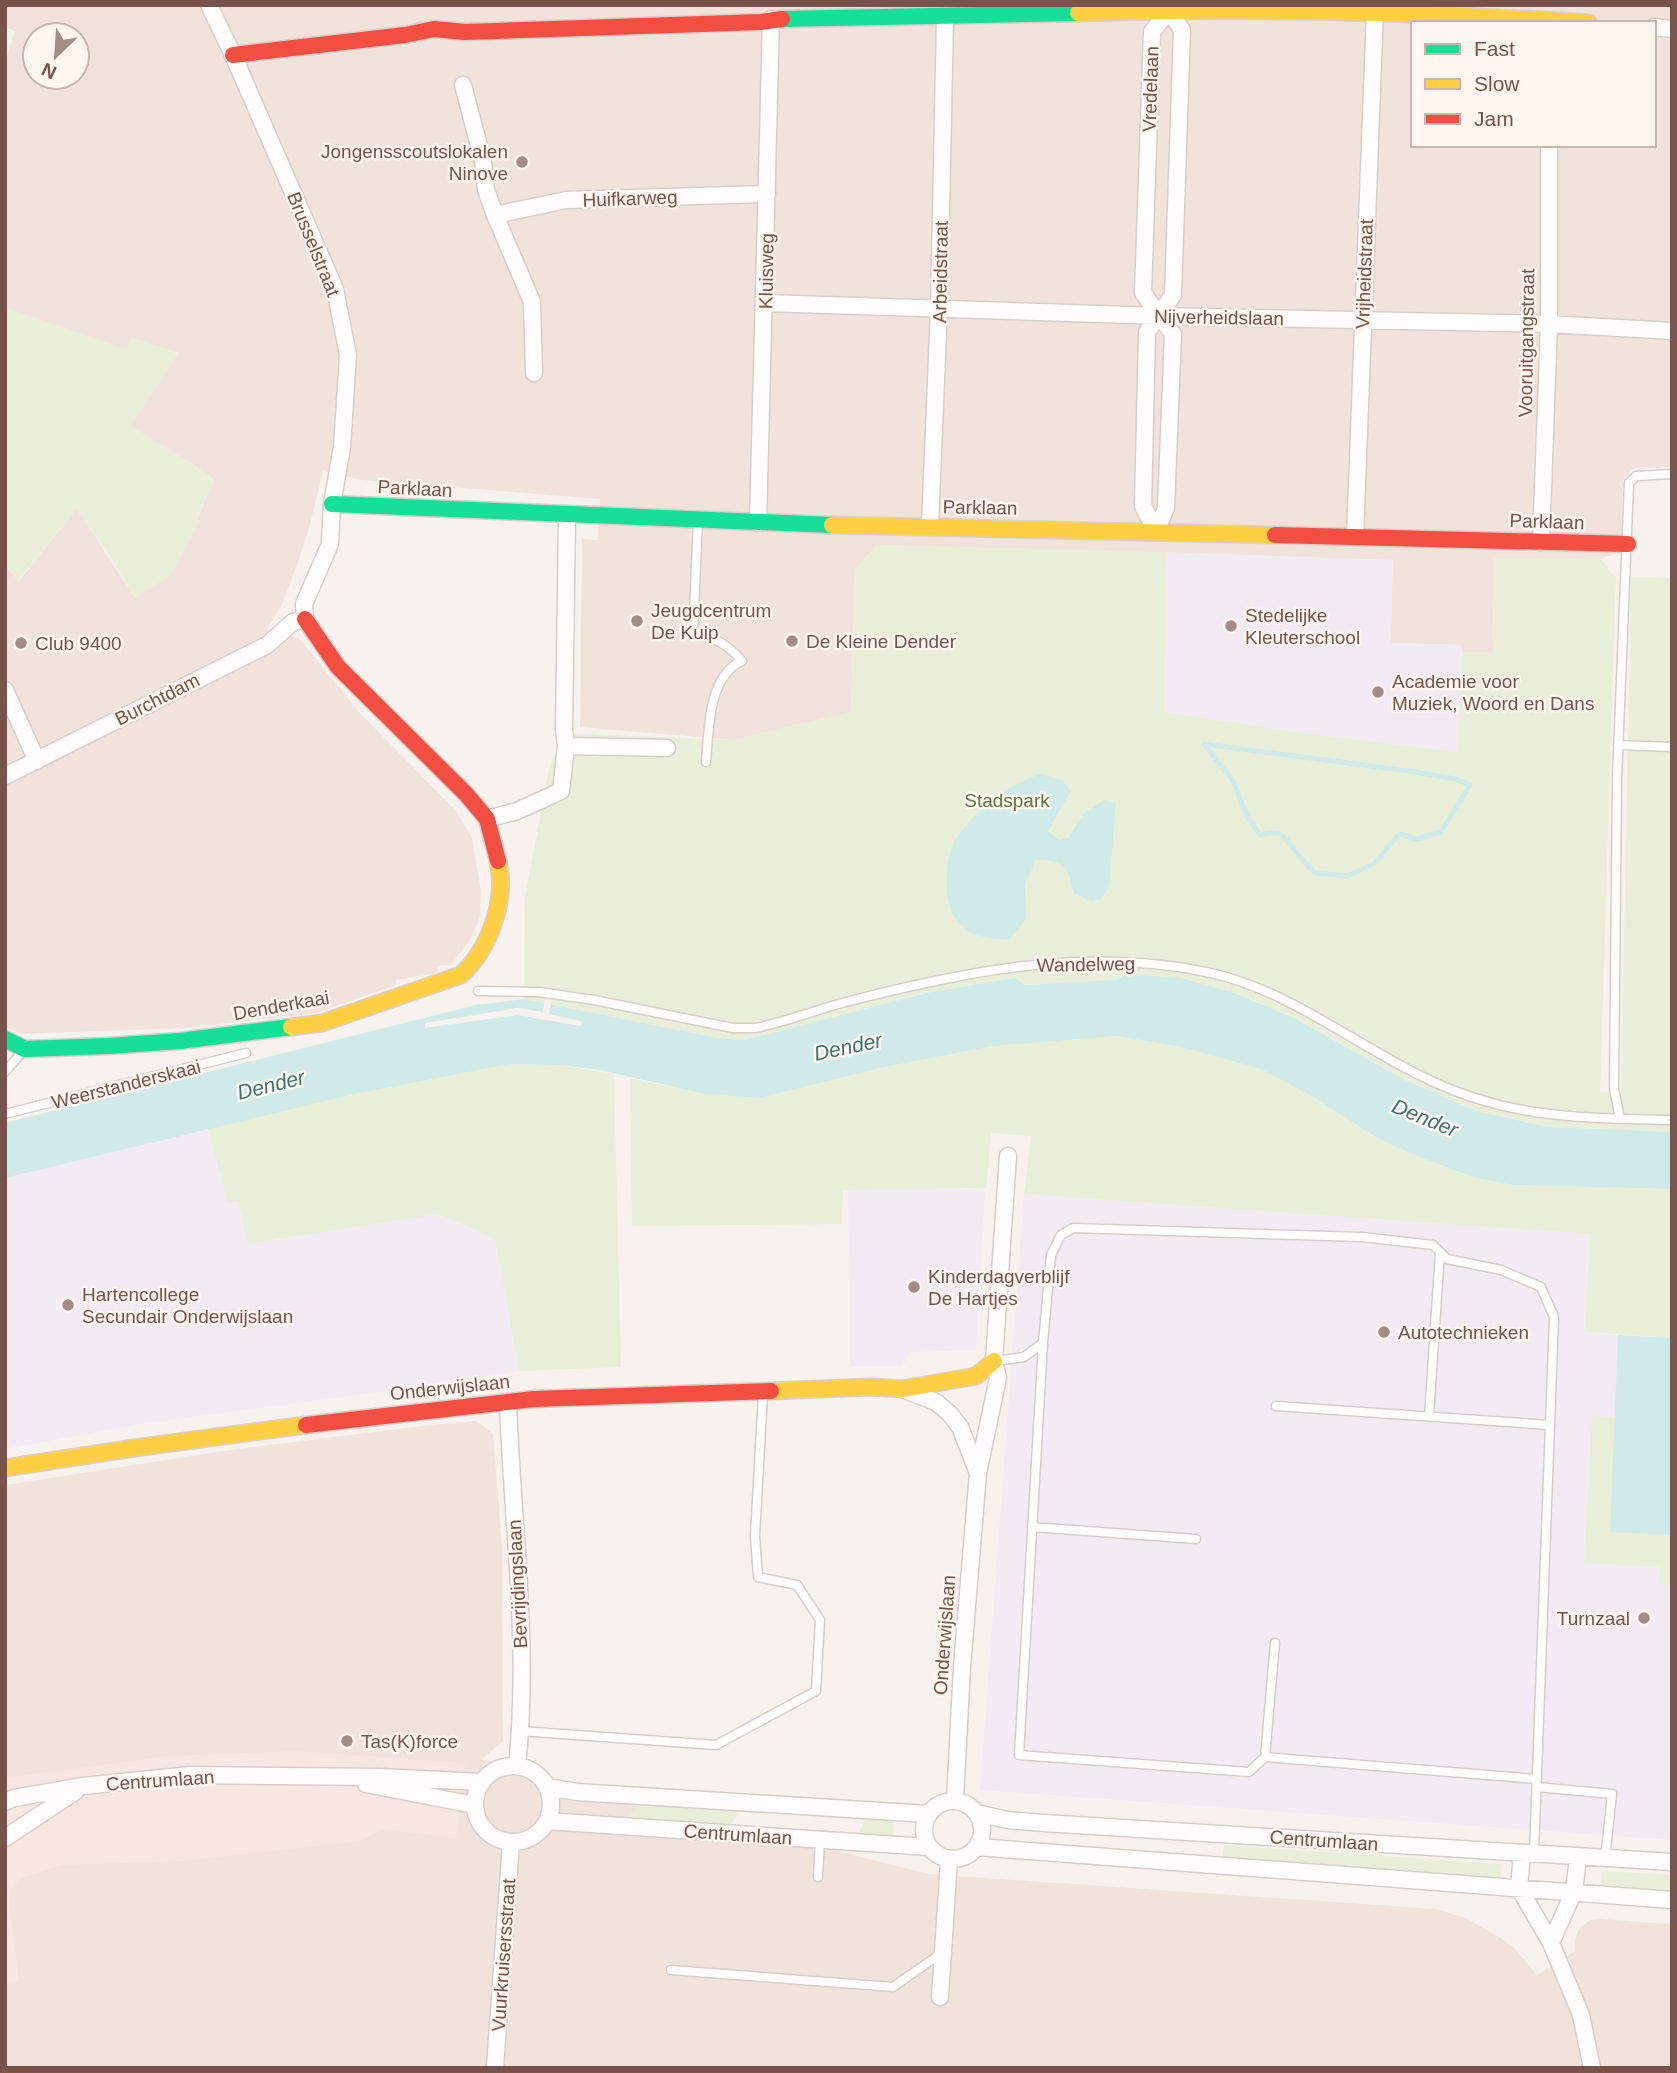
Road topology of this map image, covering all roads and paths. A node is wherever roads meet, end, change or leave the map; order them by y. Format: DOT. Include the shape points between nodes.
graph roads {
  1 [pos="209,5"];
  2 [pos="1178,8"];
  3 [pos="819,12"];
  4 [pos="904,12"];
  5 [pos="1374,12"];
  6 [pos="945,18"];
  7 [pos="771,19"];
  8 [pos="1549,21"];
  9 [pos="233,55"];
  10 [pos="463,85"];
  11 [pos="1549,147"];
  12 [pos="767,194"];
  13 [pos="495,215"];
  14 [pos="765,303"];
  15 [pos="939,308"];
  16 [pos="1159,316"];
  17 [pos="1362,320"];
  18 [pos="1549,324"];
  19 [pos="1672,331"];
  20 [pos="534,373"];
  21 [pos="1672,474"];
  22 [pos="332,504"];
  23 [pos="566,516"];
  24 [pos="698,521"];
  25 [pos="758,523"];
  26 [pos="930,526"];
  27 [pos="1156,532"];
  28 [pos="1355,537"];
  29 [pos="1541,542"];
  30 [pos="1628,544"];
  31 [pos="305,619"];
  32 [pos="5,690"];
  33 [pos="1618,745"];
  34 [pos="566,746"];
  35 [pos="1672,747"];
  36 [pos="667,748"];
  37 [pos="37,761"];
  38 [pos="706,762"];
  39 [pos="5,776"];
  40 [pos="487,819"];
  41 [pos="478,991"];
  42 [pos="5,1039"];
  43 [pos="25,1049"];
  44 [pos="246,1053"];
  45 [pos="5,1072"];
  46 [pos="5,1114"];
  47 [pos="1620,1118"];
  48 [pos="1672,1120"];
  49 [pos="1008,1156"];
  50 [pos="1440,1252"];
  51 [pos="1043,1343"];
  52 [pos="994,1361"];
  53 [pos="902,1389"];
  54 [pos="763,1391"];
  55 [pos="508,1402"];
  56 [pos="1276,1406"];
  57 [pos="1429,1416"];
  58 [pos="1550,1425"];
  59 [pos="5,1468"];
  60 [pos="978,1473"];
  61 [pos="1032,1527"];
  62 [pos="1196,1539"];
  63 [pos="1275,1643"];
  64 [pos="520,1731"];
  65 [pos="1265,1757"];
  66 [pos="517,1766"];
  67 [pos="322,1776"];
  68 [pos="482,1782"];
  69 [pos="1537,1783"];
  70 [pos="83,1786"];
  71 [pos="547,1787"];
  72 [pos="955,1800"];
  73 [pos="5,1802"];
  74 [pos="474,1805"];
  75 [pos="977,1812"];
  76 [pos="928,1814"];
  77 [pos="547,1821"];
  78 [pos="1195,1832"];
  79 [pos="5,1838"];
  80 [pos="820,1840"];
  81 [pos="511,1842"];
  82 [pos="929,1847"];
  83 [pos="977,1847"];
  84 [pos="1528,1853"];
  85 [pos="1578,1857"];
  86 [pos="1605,1859"];
  87 [pos="949,1860"];
  88 [pos="1672,1862"];
  89 [pos="1194,1864"];
  90 [pos="818,1877"];
  91 [pos="1519,1888"];
  92 [pos="1574,1891"];
  93 [pos="1672,1900"];
  94 [pos="1551,1943"];
  95 [pos="943,1952"];
  96 [pos="671,1970"];
  97 [pos="940,1997"];
  98 [pos="495,2068"];
  99 [pos="1592,2068"];
  1 -- 9 [label="street, Brusselstraat"];
  2 -- 5 [label="street"];
  2 -- 6 [label="street"];
  2 -- 16 [label="street, Vredelaan" via="1182,30 1174,295"];
  2 -- 16 [label="street, Vredelaan" via="1152,33 1143,293"];
  3 -- 4 [label="street"];
  3 -- 7 [label="street"];
  4 -- 6 [label="street"];
  5 -- 8 [label="street"];
  5 -- 17 [label="street, Vrijheidstraat"];
  6 -- 15 [label="street, Arbeidstraat"];
  7 -- 9 [label="street" via="465,32 434,29"];
  7 -- 12 [label="street, Kluisweg"];
  9 -- 22 [label="street, Brusselstraat" via="335,289 342,317 348,355 342,447"];
  10 -- 13 [label="street"];
  11 -- 18 [label="street, Vooruitgangstraat"];
  12 -- 13 [label="street, Huifkarweg" via="566,200"];
  12 -- 14 [label="street, Kluisweg"];
  13 -- 20 [label="street" via="532,302"];
  14 -- 15 [label="street, Nijverheidslaan"];
  14 -- 25 [label="street, Kluisweg"];
  15 -- 16 [label="street, Nijverheidslaan"];
  15 -- 26 [label="street, Arbeidstraat"];
  16 -- 17 [label="street, Nijverheidslaan"];
  16 -- 27 [label="street, Vredelaan" via="1173,334 1166,508"];
  16 -- 27 [label="street, Vredelaan" via="1147,332 1143,506"];
  17 -- 18 [label="street, Nijverheidslaan"];
  17 -- 28 [label="street, Vrijheidstraat"];
  18 -- 19 [label="street, Nijverheidslaan"];
  18 -- 29 [label="street, Vooruitgangstraat"];
  21 -- 30 [label="lane" via="1636,476 1629,483"];
  22 -- 23 [label="street, Parklaan"];
  22 -- 31 [label="street, Brusselstraat" via="330,544 304,604"];
  23 -- 24 [label="street, Parklaan"];
  23 -- 34 [label="street"];
  24 -- 25 [label="street, Parklaan"];
  24 -- 38 [label="lane" via="693,634 729,646 742,660 729,666 722,678 710,714"];
  25 -- 26 [label="street, Parklaan"];
  26 -- 27 [label="street, Parklaan"];
  27 -- 28 [label="street, Parklaan"];
  28 -- 29 [label="street, Parklaan"];
  29 -- 30 [label="street, Parklaan"];
  30 -- 33 [label="lane"];
  31 -- 37 [label="street, Burchtdam" via="293,622 267,645"];
  31 -- 40 [label="street" via="347,676"];
  32 -- 37 [label="street"];
  33 -- 35 [label="lane"];
  33 -- 47 [label="lane" via="1614,1089"];
  34 -- 36 [label="street"];
  34 -- 40 [label="street" via="561,791"];
  37 -- 39 [label="street, Burchtdam"];
  40 -- 43 [label="street, Denderkaai" via="501,875 497,910 475,962 461,975 322,1023 180,1041"];
  41 -- 47 [label="lane, Wandelweg" via="539,992 733,1028 755,1028 978,971 1087,962 1144,963 1212,974 1267,991 1420,1076 1476,1099 1560,1117"];
  42 -- 43 [label="street, Denderkaai"];
  43 -- 45 [label="lane"];
  44 -- 46 [label="lane, Weerstanderskaai"];
  47 -- 48 [label="lane, Wandelweg"];
  49 -- 52 [label="street, Onderwijslaan"];
  50 -- 51 [label="lane" via="1433,1245 1362,1237 1073,1228 1061,1235 1051,1255"];
  50 -- 57 [label="lane"];
  50 -- 58 [label="lane" via="1447,1259 1502,1270 1541,1287 1554,1317"];
  51 -- 52 [label="lane" via="1024,1357"];
  51 -- 61 [label="lane"];
  52 -- 53 [label="street, Onderwijslaan" via="976,1376"];
  52 -- 60 [label="street, Onderwijslaan" via="998,1378"];
  53 -- 54 [label="street, Onderwijslaan"];
  53 -- 60 [label="street, Onderwijslaan" via="936,1402 950,1413"];
  54 -- 55 [label="street, Onderwijslaan"];
  54 -- 64 [label="lane" via="755,1536 758,1577 797,1585 820,1620 816,1691 716,1745"];
  55 -- 59 [label="street, Onderwijslaan"];
  55 -- 64 [label="street, Bevrijdingslaan" via="520,1584"];
  56 -- 57 [label="lane"];
  57 -- 58 [label="lane"];
  58 -- 69 [label="lane"];
  60 -- 72 [label="street, Onderwijslaan"];
  61 -- 62 [label="lane"];
  61 -- 65 [label="lane" via="1019,1755 1249,1773"];
  63 -- 65 [label="lane"];
  64 -- 66 [label="street, Bevrijdingslaan"];
  65 -- 69 [label="lane"];
  66 -- 68 [label="street, Centrumlaan" via="499,1768"];
  66 -- 71 [label="street, Centrumlaan" via="537,1774"];
  67 -- 68 [label="street, Centrumlaan"];
  67 -- 70 [label="street, Centrumlaan" via="190,1775"];
  67 -- 74 [label="street, Centrumlaan"];
  68 -- 74 [label="street"];
  69 -- 84 [label="lane"];
  69 -- 86 [label="lane" via="1612,1794"];
  70 -- 73 [label="street, Centrumlaan"];
  70 -- 79 [label="street, Centrumlaan"];
  71 -- 76 [label="street, Centrumlaan"];
  71 -- 77 [label="street" via="551,1809"];
  72 -- 75 [label="street, Centrumlaan"];
  72 -- 76 [label="street" via="938,1804"];
  74 -- 81 [label="street" via="482,1827"];
  75 -- 78 [label="street, Centrumlaan" via="1007,1820"];
  75 -- 83 [label="street" via="982,1828"];
  76 -- 82 [label="street" via="923,1831"];
  77 -- 80 [label="street, Centrumlaan"];
  77 -- 81 [label="street" via="526,1840"];
  78 -- 84 [label="street, Centrumlaan"];
  78 -- 89 [label="street"];
  80 -- 82 [label="street, Centrumlaan"];
  80 -- 90 [label="lane"];
  81 -- 98 [label="street, Vuurkruisersstraat"];
  82 -- 87 [label="street, Centrumlaan"];
  83 -- 87 [label="street, Centrumlaan" via="969,1855"];
  83 -- 89 [label="street, Centrumlaan"];
  84 -- 85 [label="street, Centrumlaan"];
  84 -- 91 [label="street"];
  85 -- 86 [label="street, Centrumlaan"];
  85 -- 92 [label="street"];
  86 -- 88 [label="street, Centrumlaan"];
  87 -- 95 [label="street"];
  89 -- 91 [label="street, Centrumlaan"];
  91 -- 92 [label="street, Centrumlaan"];
  91 -- 94 [label="street"];
  92 -- 93 [label="street, Centrumlaan"];
  92 -- 94 [label="street"];
  94 -- 99 [label="street" via="1581,2015"];
  95 -- 96 [label="lane" via="894,1987"];
  95 -- 97 [label="street"];
}
